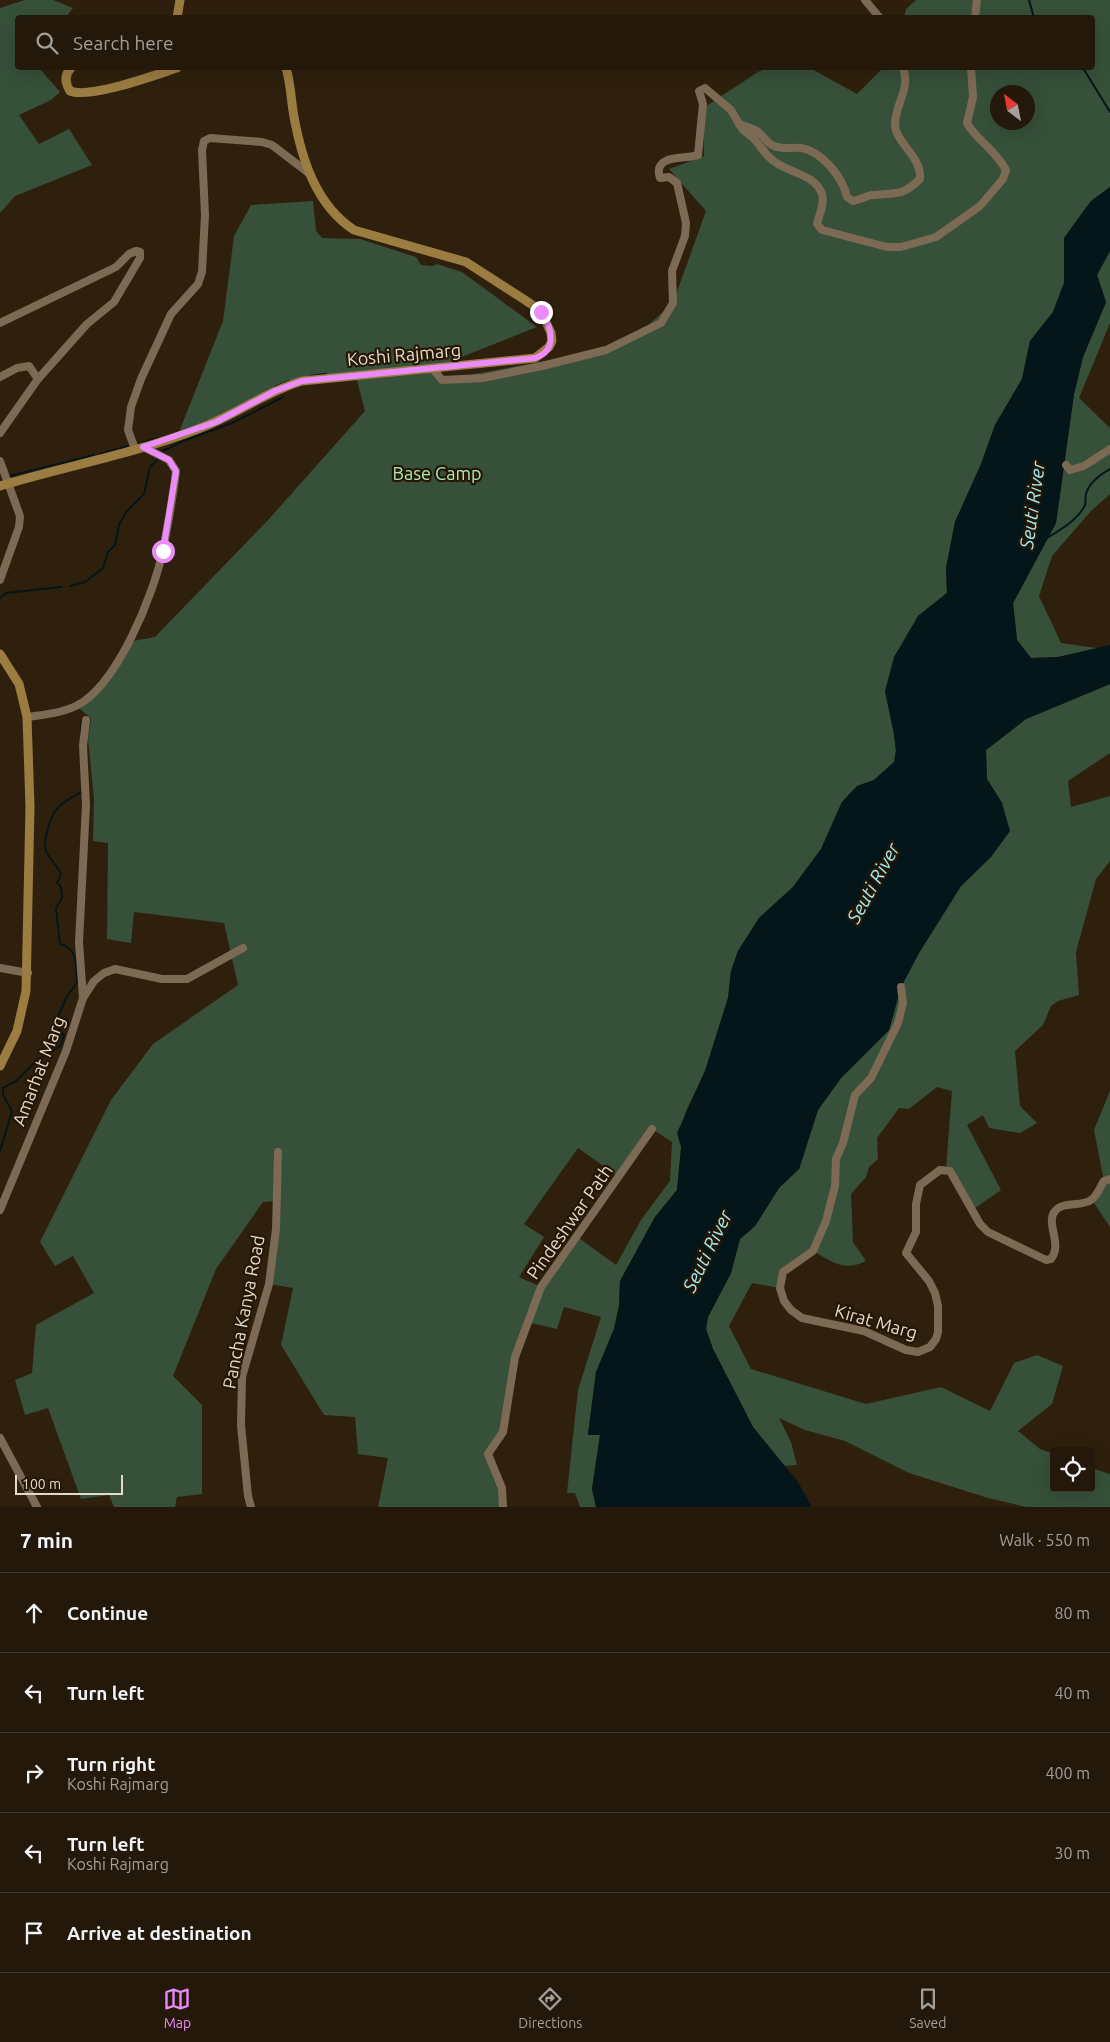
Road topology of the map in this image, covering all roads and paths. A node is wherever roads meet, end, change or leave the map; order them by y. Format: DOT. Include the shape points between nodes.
graph roads {
  1 [pos="180,0"];
  2 [pos="865,0"];
  3 [pos="977,0"];
  4 [pos="178,15"];
  5 [pos="878,15"];
  6 [pos="975,15"];
  7 [pos="70,70"];
  8 [pos="170,70"];
  9 [pos="286,70"];
  10 [pos="904,70"];
  11 [pos="971,70"];
  12 [pos="739,124"];
  13 [pos="310,174"];
  14 [pos="0,323"];
  15 [pos="433,369"];
  16 [pos="0,377"];
  17 [pos="38,378"];
  18 [pos="0,433"];
  19 [pos="139,448"];
  20 [pos="1110,449"];
  21 [pos="0,461"];
  22 [pos="1066,465"];
  23 [pos="3,485"];
  24 [pos="0,580"];
  25 [pos="0,654"];
  26 [pos="27,717"];
  27 [pos="86,720"];
  28 [pos="243,948"];
  29 [pos="0,968"];
  30 [pos="28,973"];
  31 [pos="901,987"];
  32 [pos="83,998"];
  33 [pos="0,1066"];
  34 [pos="652,1129"];
  35 [pos="278,1152"];
  36 [pos="1110,1179"];
  37 [pos="0,1210"];
  38 [pos="0,1438"];
  39 [pos="37,1507"];
  40 [pos="251,1507"];
  41 [pos="502,1507"];
  1 -- 4 [label="main road"];
  2 -- 5 [label="street"];
  3 -- 6 [label="street"];
  7 -- 8 [label="main road" via="66,82 70,91 77,94"];
  9 -- 13 [label="main road, Koshi Rajmarg" via="298,134"];
  10 -- 12 [label="street" via="904,88 895,123 912,152 920,179 908,190 893,195 871,195 853,201 837,174 817,155 802,148 772,146 757,131"];
  11 -- 12 [label="street" via="973,97 967,122 973,134 988,144 1000,160 1006,170 1003,179 980,206 936,237 901,247 887,247 822,230 817,224 824,202 822,192 813,181 777,164 753,138 744,133"];
  12 -- 15 [label="street" via="731,110 705,88 699,92 702,104 698,155 672,157 661,165 658,172 660,178 669,177 677,183 686,224 686,236 672,271 673,303 661,323 606,350 483,378 442,380"];
  13 -- 15 [label="main road, Koshi Rajmarg" via="330,210 354,230 466,262 541,312 551,333 549,347 535,358"];
  13 -- 19 [label="street" via="272,145 210,138 204,141 202,272 198,284 171,314 141,379 131,407 128,430"];
  14 -- 17 [label="street" via="116,267 129,254 140,252 140,258 114,302 88,324"];
  15 -- 19 [label="main road, Koshi Rajmarg" via="302,381 275,391 216,422"];
  16 -- 17 [label="street" via="29,366"];
  17 -- 18 [label="street" via="37,384"];
  19 -- 23 [label="main road, Koshi Rajmarg"];
  19 -- 26 [label="street" via="169,460 176,471 163,551 152,588 121,657 94,693 76,706"];
  20 -- 22 [label="street" via="1084,466 1070,470"];
  21 -- 23 [label="street"];
  23 -- 24 [label="street" via="20,516"];
  25 -- 26 [label="main road" via="19,684"];
  26 -- 30 [label="main road" via="30,807"];
  27 -- 32 [label="street" via="86,805 79,942"];
  28 -- 32 [label="street" via="187,979 169,980 115,969 94,981"];
  29 -- 30 [label="street"];
  30 -- 33 [label="main road" via="21,1019"];
  31 -- 36 [label="street, Kirat Marg" via="903,1003 898,1023 870,1078 855,1096 836,1159 835,1186 826,1221 813,1251 783,1272 780,1280 784,1300 791,1310 802,1318 864,1331 918,1352 930,1347 938,1332 935,1293 906,1254 916,1232 920,1185 940,1170 950,1171 980,1224 988,1232 1046,1260 1054,1255 1056,1247 1052,1219 1055,1210 1092,1200 1104,1181"];
  32 -- 37 [label="street, Amarhat Marg" via="66,1051"];
  34 -- 41 [label="street, Pindeshwar Path" via="541,1287 527,1321 515,1357 503,1432 488,1454 502,1488"];
  35 -- 40 [label="street, Pancha Kanya Road" via="276,1229 269,1284 242,1377 241,1425"];
  38 -- 39 [label="street"];
}
